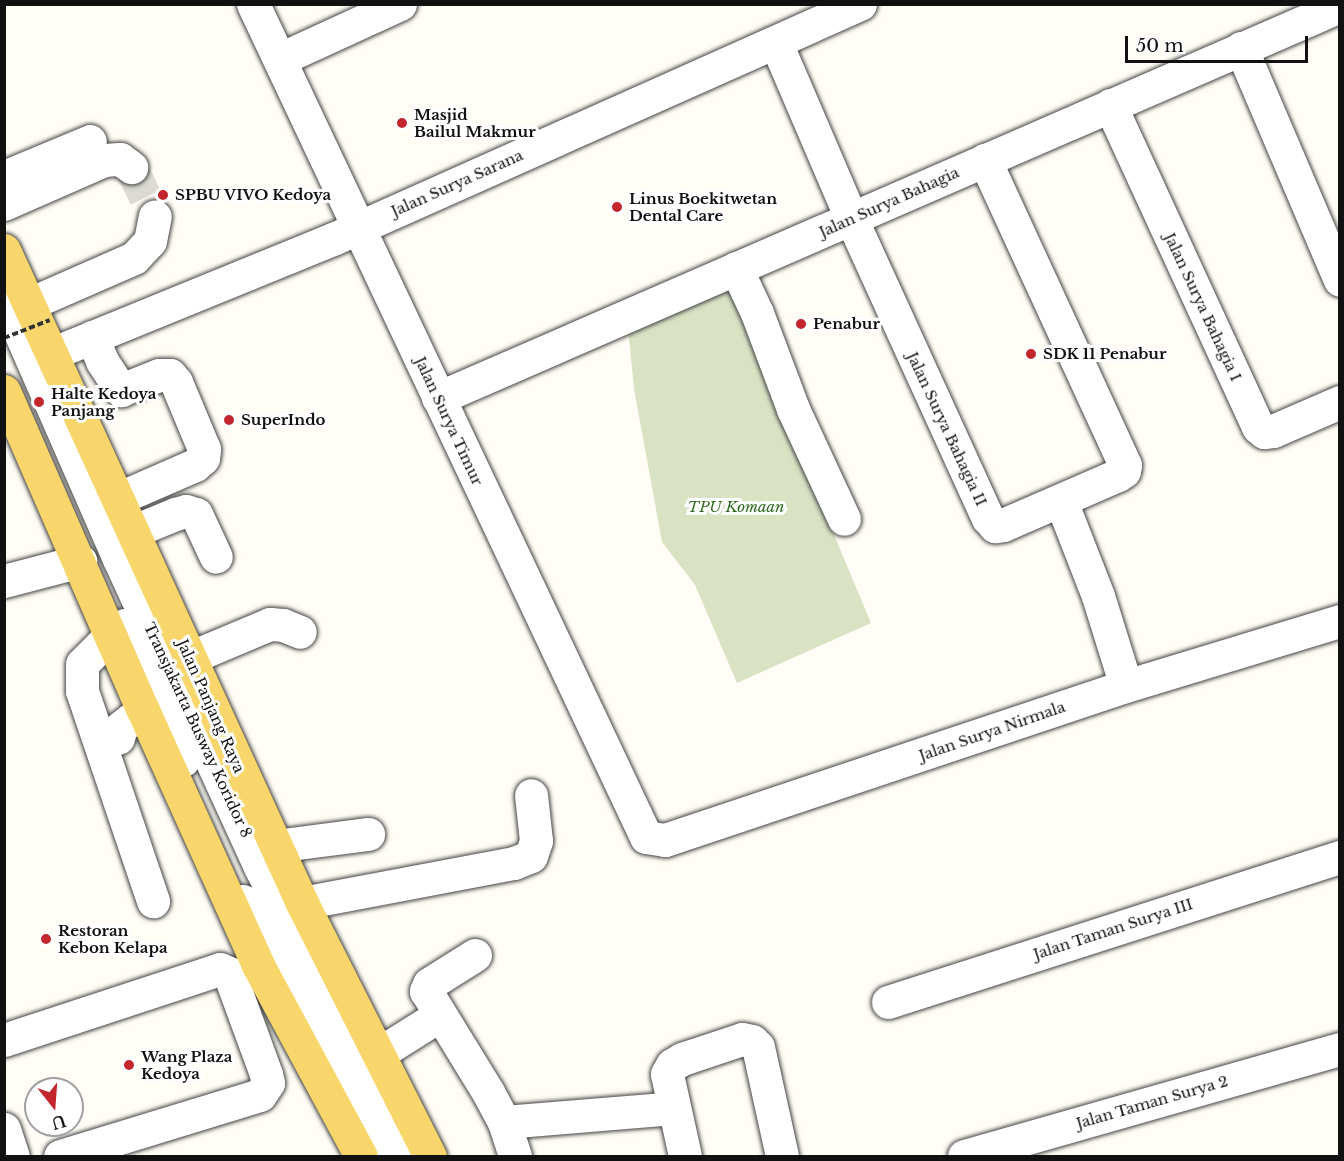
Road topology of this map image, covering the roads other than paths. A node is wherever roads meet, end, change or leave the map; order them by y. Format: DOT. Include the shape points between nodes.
graph roads {
  1 [pos="253,4"];
  2 [pos="400,4"];
  3 [pos="860,4"];
  4 [pos="1340,6"];
  5 [pos="776,43"];
  6 [pos="1241,48"];
  7 [pos="280,59"];
  8 [pos="1110,105"];
  9 [pos="90,141"];
  10 [pos="985,160"];
  11 [pos="131,167"];
  12 [pos="4,177"];
  13 [pos="4,204"];
  14 [pos="155,216"];
  15 [pos="851,218"];
  16 [pos="356,228"];
  17 [pos="4,250"];
  18 [pos="736,268"];
  19 [pos="1340,280"];
  20 [pos="28,306"];
  21 [pos="92,337"];
  22 [pos="4,347"];
  23 [pos="51,354"];
  24 [pos="4,391"];
  25 [pos="438,398"];
  26 [pos="1340,402"];
  27 [pos="119,498"];
  28 [pos="1061,501"];
  29 [pos="844,519"];
  30 [pos="134,531"];
  31 [pos="216,557"];
  32 [pos="80,561"];
  33 [pos="4,581"];
  34 [pos="1340,621"];
  35 [pos="300,632"];
  36 [pos="111,634"];
  37 [pos="189,658"];
  38 [pos="1126,686"];
  39 [pos="143,710"];
  40 [pos="118,738"];
  41 [pos="531,795"];
  42 [pos="368,834"];
  43 [pos="646,837"];
  44 [pos="275,846"];
  45 [pos="1340,857"];
  46 [pos="153,901"];
  47 [pos="302,903"];
  48 [pos="475,955"];
  49 [pos="246,973"];
  50 [pos="888,1002"];
  51 [pos="440,1016"];
  52 [pos="4,1040"];
  53 [pos="1340,1049"];
  54 [pos="378,1054"];
  55 [pos="306,1056"];
  56 [pos="266,1074"];
  57 [pos="673,1108"];
  58 [pos="504,1122"];
  59 [pos="4,1129"];
  60 [pos="407,1152"];
  61 [pos="13,1156"];
  62 [pos="60,1156"];
  63 [pos="362,1156"];
  64 [pos="515,1156"];
  65 [pos="685,1156"];
  66 [pos="782,1156"];
  67 [pos="964,1156"];
  1 -- 7 [label="street, Jalan Surya Timur"];
  2 -- 7 [label="street"];
  3 -- 5 [label="street, Jalan Surya Sarana"];
  4 -- 6 [label="street, Jalan Surya Bahagia"];
  5 -- 15 [label="street, Jalan Surya Bahagia II"];
  5 -- 16 [label="street, Jalan Surya Sarana"];
  6 -- 8 [label="street, Jalan Surya Bahagia"];
  6 -- 19 [label="street"];
  7 -- 16 [label="street, Jalan Surya Timur"];
  8 -- 10 [label="street, Jalan Surya Bahagia"];
  8 -- 26 [label="street, Jalan Surya Bahagia I" via="1258,427 1264,432 1273,431"];
  9 -- 12 [label="street"];
  10 -- 15 [label="street, Jalan Surya Bahagia"];
  10 -- 28 [label="street, Jalan Surya Bahagia II" via="1125,465 1118,475"];
  11 -- 13 [label="street" via="120,159 104,160"];
  14 -- 20 [label="street" via="150,241 134,258"];
  15 -- 18 [label="street, Jalan Surya Bahagia"];
  15 -- 28 [label="street, Jalan Surya Bahagia II" via="988,518 995,526 1003,525"];
  16 -- 21 [label="street, Jalan Surya Sarana"];
  16 -- 25 [label="street, Jalan Surya Timur"];
  17 -- 20 [label="main road, Jalan Panjang Raya"];
  18 -- 25 [label="street, Jalan Surya Bahagia"];
  18 -- 29 [label="street" via="793,409"];
  20 -- 23 [label="main road, Jalan Panjang Raya"];
  20 -- 60 [label="street, Transjakarta Busway Koridor 8" via="119,559 260,867"];
  21 -- 23 [label="street, Jalan Surya Sarana"];
  21 -- 27 [label="street" via="121,390 159,375 170,375 204,449 203,458 195,465"];
  22 -- 60 [label="street, Transjakarta Busway Koridor 8" via="236,886 338,1074"];
  23 -- 27 [label="main road, Jalan Panjang Raya"];
  24 -- 32 [label="main road"];
  25 -- 43 [label="street, Jalan Surya Timur"];
  27 -- 30 [label="main road, Jalan Panjang Raya"];
  28 -- 38 [label="street" via="1098,596"];
  30 -- 31 [label="street" via="175,514 196,514"];
  30 -- 37 [label="main road, Jalan Panjang Raya"];
  32 -- 33 [label="street"];
  32 -- 36 [label="main road"];
  34 -- 38 [label="street, Jalan Surya Nirmala"];
  35 -- 37 [label="street" via="270,624"];
  36 -- 39 [label="main road"];
  36 -- 46 [label="street" via="82,664 82,691"];
  37 -- 44 [label="main road, Jalan Panjang Raya"];
  38 -- 43 [label="street, Jalan Surya Nirmala" via="665,840"];
  39 -- 40 [label="street" via="121,727"];
  39 -- 49 [label="main road"];
  41 -- 47 [label="street" via="536,841 531,856"];
  42 -- 44 [label="street"];
  44 -- 47 [label="main road, Jalan Panjang Raya"];
  45 -- 50 [label="street, Jalan Taman Surya III"];
  47 -- 54 [label="main road, Jalan Panjang Raya"];
  48 -- 51 [label="street" via="429,984 426,991"];
  49 -- 52 [label="street" via="220,969"];
  49 -- 55 [label="main road"];
  49 -- 56 [label="street"];
  51 -- 54 [label="street"];
  51 -- 58 [label="street"];
  53 -- 67 [label="street, Jalan Taman Surya 2"];
  54 -- 60 [label="main road, Jalan Panjang Raya"];
  55 -- 56 [label="street"];
  55 -- 63 [label="main road"];
  56 -- 62 [label="street" via="268,1083 260,1095"];
  57 -- 58 [label="street"];
  57 -- 65 [label="street"];
  57 -- 66 [label="street" via="667,1074 672,1065 742,1039 752,1041 758,1047"];
  58 -- 64 [label="street"];
  59 -- 61 [label="street"];
}
